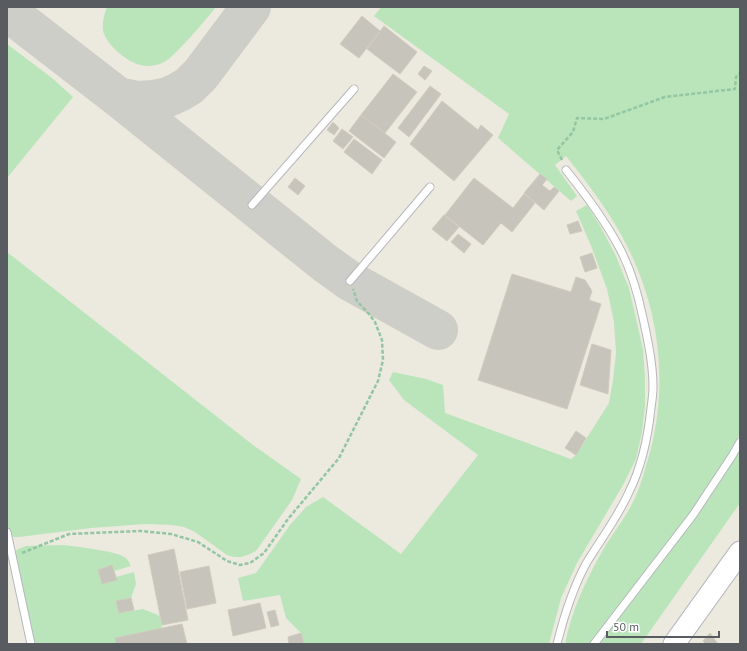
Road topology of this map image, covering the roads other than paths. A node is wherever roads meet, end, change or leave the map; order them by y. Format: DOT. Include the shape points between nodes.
graph roads {
  1 [pos="354,89"];
  2 [pos="566,170"];
  3 [pos="430,187"];
  4 [pos="252,205"];
  5 [pos="350,281"];
  6 [pos="740,442"];
  7 [pos="7,532"];
  8 [pos="740,552"];
  9 [pos="31,644"];
  10 [pos="557,644"];
  11 [pos="594,644"];
  12 [pos="674,644"];
  1 -- 4 [label="lane"];
  2 -- 10 [label="lane" via="604,220 620,248 638,293 650,347 653,388 649,429 637,474 618,514 582,571 565,613"];
  3 -- 5 [label="lane"];
  6 -- 11 [label="lane" via="693,515"];
  7 -- 9 [label="lane"];
  8 -- 12 [label="main road"];
}
